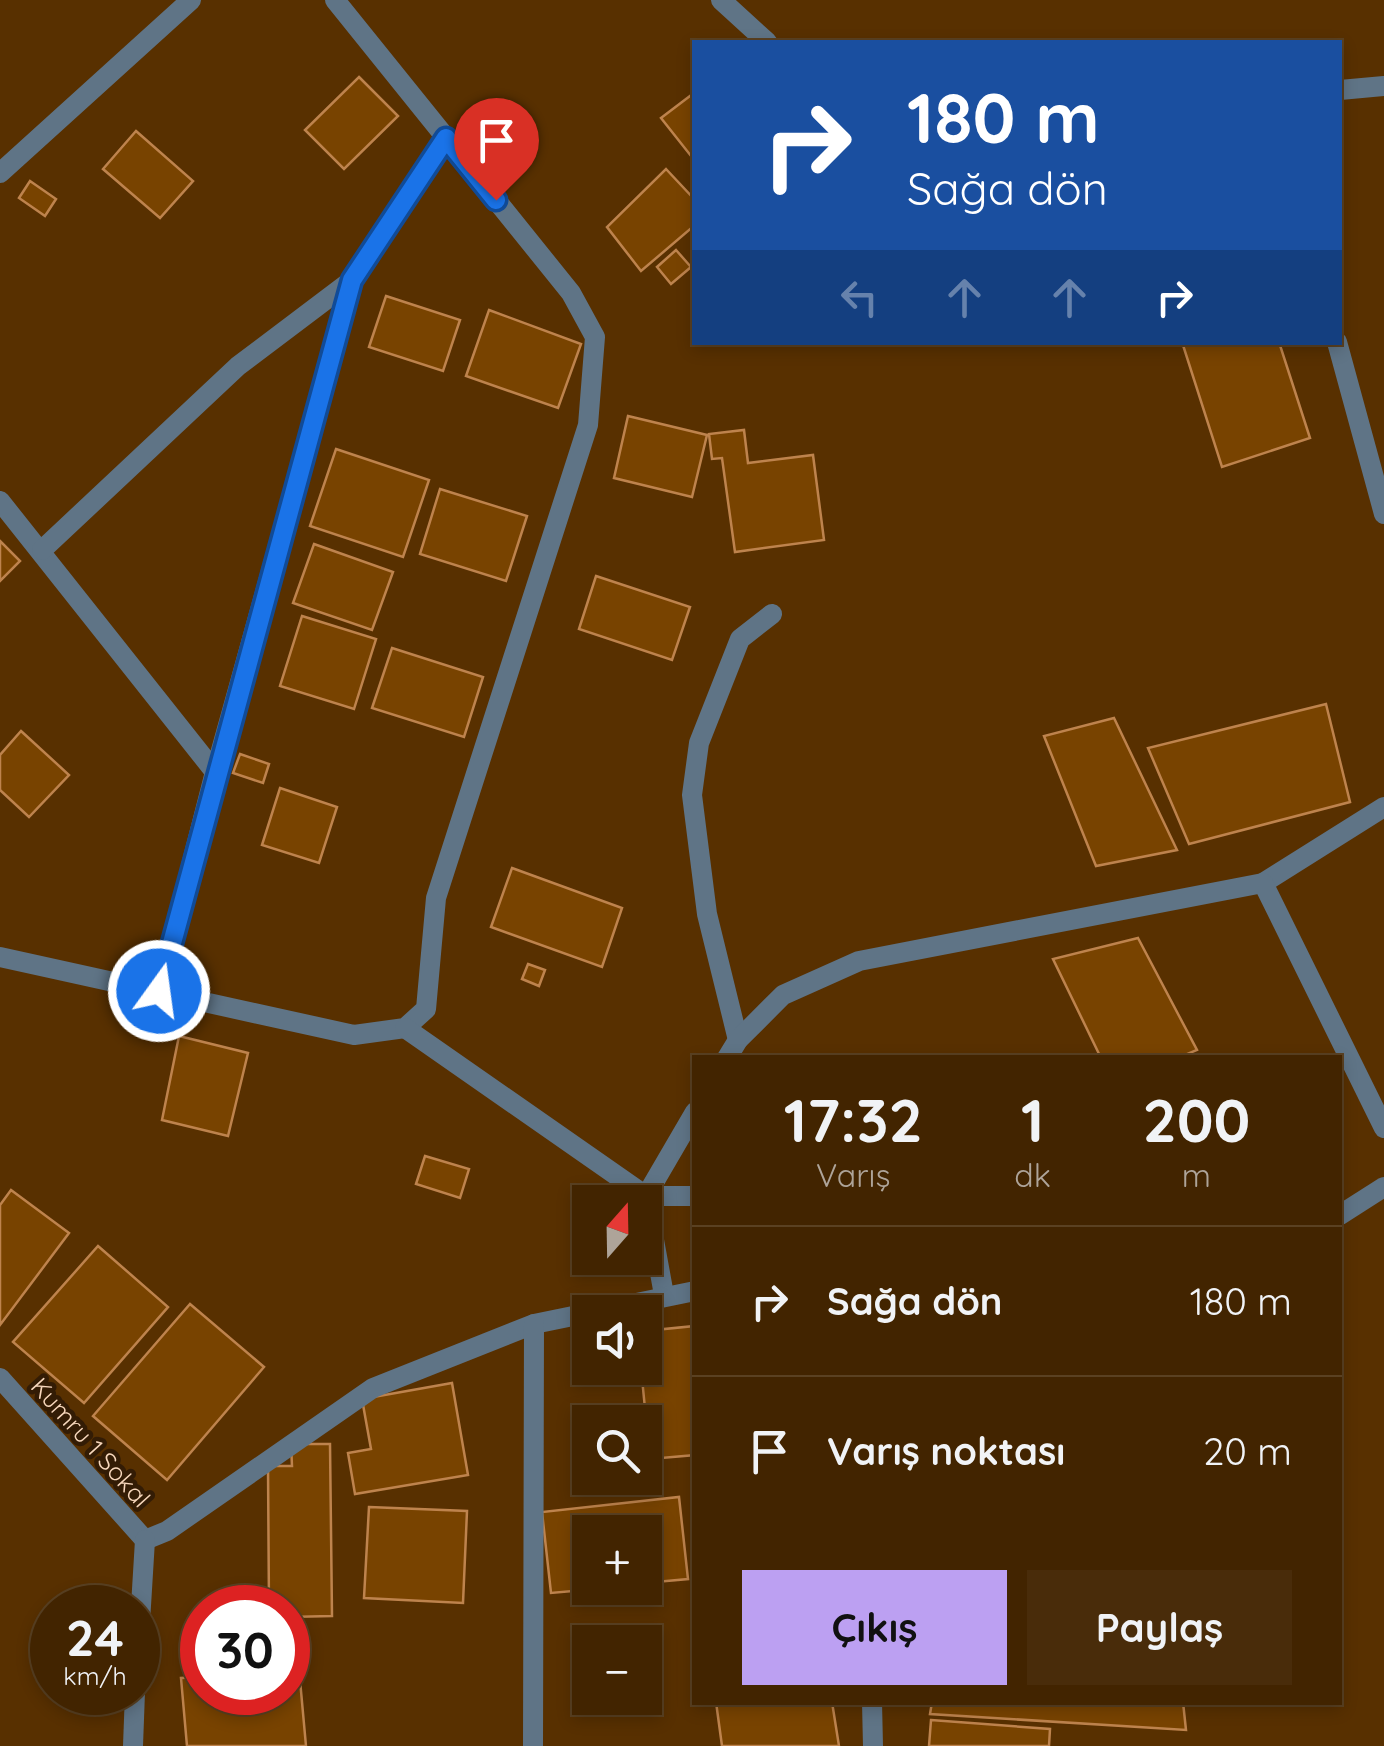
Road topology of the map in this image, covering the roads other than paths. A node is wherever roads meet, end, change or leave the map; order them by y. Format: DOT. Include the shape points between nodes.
graph roads {
  1 [pos="191,0"];
  2 [pos="335,0"];
  3 [pos="721,0"];
  4 [pos="765,40"];
  5 [pos="1384,86"];
  6 [pos="1342,90"];
  7 [pos="446,138"];
  8 [pos="0,174"];
  9 [pos="352,280"];
  10 [pos="1338,345"];
  11 [pos="0,502"];
  12 [pos="1384,514"];
  13 [pos="42,550"];
  14 [pos="772,614"];
  15 [pos="215,772"];
  16 [pos="1384,807"];
  17 [pos="1263,883"];
  18 [pos="0,957"];
  19 [pos="159,991"];
  20 [pos="404,1028"];
  21 [pos="732,1049"];
  22 [pos="692,1117"];
  23 [pos="1384,1128"];
  24 [pos="630,1185"];
  25 [pos="652,1185"];
  26 [pos="1384,1187"];
  27 [pos="662,1196"];
  28 [pos="692,1196"];
  29 [pos="1342,1214"];
  30 [pos="660,1275"];
  31 [pos="692,1291"];
  32 [pos="664,1295"];
  33 [pos="534,1324"];
  34 [pos="0,1378"];
  35 [pos="145,1540"];
  36 [pos="142,1585"];
  37 [pos="872,1705"];
  38 [pos="134,1715"];
  39 [pos="132,1746"];
  40 [pos="533,1746"];
  41 [pos="873,1746"];
  1 -- 8 [label="street"];
  2 -- 7 [label="street"];
  3 -- 4 [label="street"];
  5 -- 6 [label="street"];
  7 -- 9 [label="street"];
  7 -- 20 [label="street" via="570,293 596,338 588,426 436,898 426,1010"];
  9 -- 13 [label="street" via="238,366"];
  9 -- 15 [label="street"];
  10 -- 12 [label="street"];
  11 -- 13 [label="street"];
  13 -- 15 [label="street"];
  14 -- 21 [label="street" via="740,639 698,743 692,795"];
  15 -- 19 [label="street"];
  16 -- 17 [label="street"];
  17 -- 21 [label="street" via="859,961 784,995"];
  17 -- 23 [label="street"];
  18 -- 19 [label="street"];
  19 -- 20 [label="street" via="354,1035"];
  20 -- 24 [label="street"];
  22 -- 25 [label="street"];
  26 -- 29 [label="street"];
  27 -- 28 [label="street"];
  30 -- 32 [label="street"];
  31 -- 32 [label="street"];
  32 -- 33 [label="street"];
  33 -- 35 [label="street" via="373,1388 168,1531"];
  33 -- 40 [label="street"];
  34 -- 35 [label="street, Kumru 1 Sokal"];
  35 -- 36 [label="street"];
  37 -- 41 [label="street"];
  38 -- 39 [label="street"];
}
